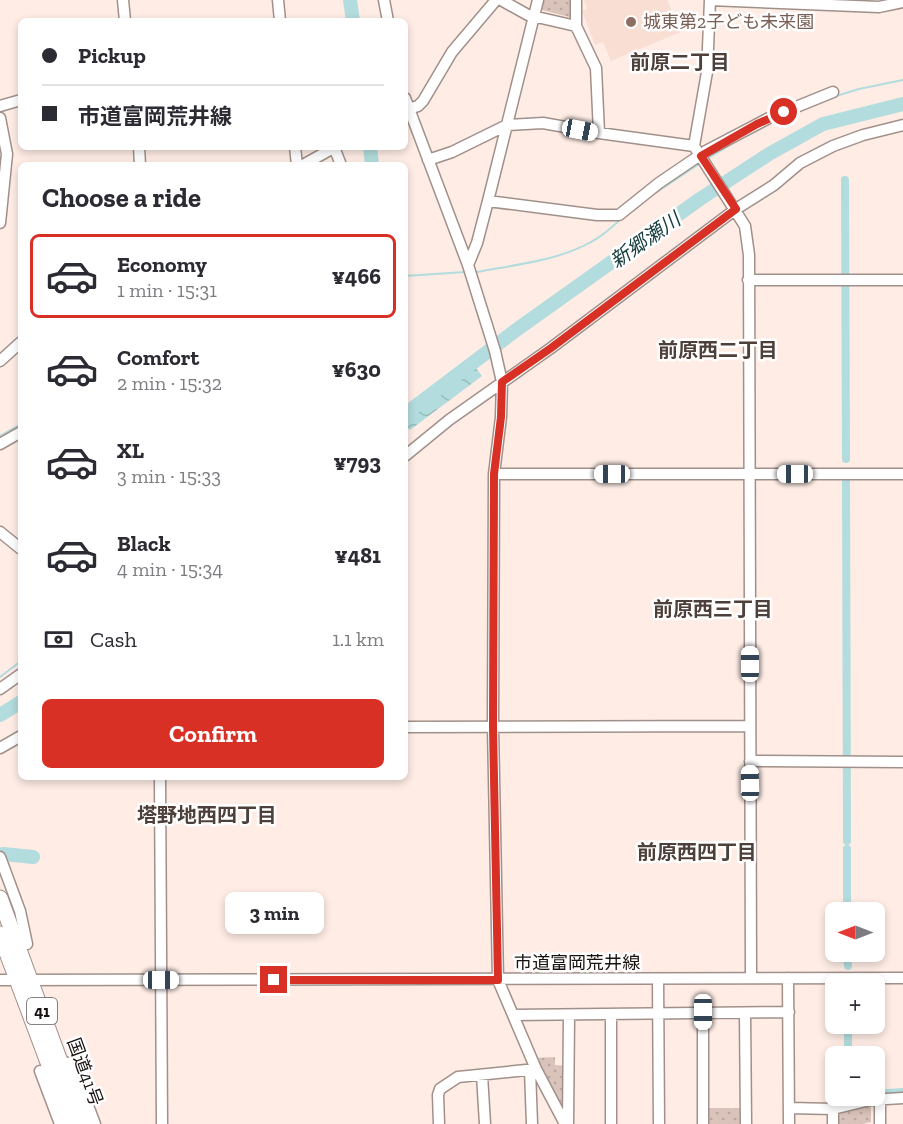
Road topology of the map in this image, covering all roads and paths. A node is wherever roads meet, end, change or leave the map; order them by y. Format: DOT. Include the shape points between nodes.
graph roads {
  1 [pos="123,0"];
  2 [pos="278,0"];
  3 [pos="384,0"];
  4 [pos="499,0"];
  5 [pos="538,0"];
  6 [pos="576,0"];
  7 [pos="903,2"];
  8 [pos="535,15"];
  9 [pos="125,18"];
  10 [pos="280,18"];
  11 [pos="387,18"];
  12 [pos="576,27"];
  13 [pos="833,92"];
  14 [pos="18,101"];
  15 [pos="408,105"];
  16 [pos="0,106"];
  17 [pos="408,110"];
  18 [pos="0,118"];
  19 [pos="507,125"];
  20 [pos="903,125"];
  21 [pos="599,133"];
  22 [pos="330,150"];
  23 [pos="697,151"];
  24 [pos="428,160"];
  25 [pos="309,162"];
  26 [pos="488,201"];
  27 [pos="736,209"];
  28 [pos="0,223"];
  29 [pos="468,265"];
  30 [pos="748,280"];
  31 [pos="903,280"];
  32 [pos="18,345"];
  33 [pos="0,361"];
  34 [pos="502,382"];
  35 [pos="18,434"];
  36 [pos="0,444"];
  37 [pos="408,454"];
  38 [pos="494,474"];
  39 [pos="749,474"];
  40 [pos="903,474"];
  41 [pos="0,532"];
  42 [pos="18,547"];
  43 [pos="18,676"];
  44 [pos="0,689"];
  45 [pos="749,726"];
  46 [pos="408,727"];
  47 [pos="493,727"];
  48 [pos="18,740"];
  49 [pos="0,748"];
  50 [pos="750,761"];
  51 [pos="903,762"];
  52 [pos="160,780"];
  53 [pos="0,857"];
  54 [pos="0,898"];
  55 [pos="0,934"];
  56 [pos="27,944"];
  57 [pos="751,978"];
  58 [pos="788,978"];
  59 [pos="903,978"];
  60 [pos="658,979"];
  61 [pos="0,980"];
  62 [pos="23,980"];
  63 [pos="161,980"];
  64 [pos="498,980"];
  65 [pos="703,1012"];
  66 [pos="789,1012"];
  67 [pos="657,1013"];
  68 [pos="745,1013"];
  69 [pos="611,1014"];
  70 [pos="513,1015"];
  71 [pos="569,1015"];
  72 [pos="60,1062"];
  73 [pos="533,1070"];
  74 [pos="40,1071"];
  75 [pos="483,1075"];
  76 [pos="903,1098"];
  77 [pos="885,1100"];
  78 [pos="845,1106"];
  79 [pos="880,1106"];
  80 [pos="789,1108"];
  81 [pos="832,1109"];
  82 [pos="60,1124"];
  83 [pos="71,1124"];
  84 [pos="83,1124"];
  85 [pos="95,1124"];
  86 [pos="162,1124"];
  87 [pos="439,1124"];
  88 [pos="485,1124"];
  89 [pos="532,1124"];
  90 [pos="566,1124"];
  91 [pos="611,1124"];
  92 [pos="659,1124"];
  93 [pos="703,1124"];
  94 [pos="746,1124"];
  95 [pos="789,1124"];
  96 [pos="833,1124"];
  97 [pos="880,1124"];
  1 -- 9 [label="street"];
  2 -- 10 [label="street"];
  3 -- 11 [label="street"];
  4 -- 8 [label="street"];
  4 -- 15 [label="street" via="452,52 423,101 418,106"];
  5 -- 8 [label="street"];
  6 -- 12 [label="street"];
  7 -- 23 [label="street" via="879,7 710,0 707,72"];
  8 -- 12 [label="street"];
  8 -- 19 [label="street"];
  12 -- 21 [label="street" via="596,68"];
  13 -- 23 [label="street"];
  14 -- 16 [label="street"];
  17 -- 24 [label="street"];
  18 -- 28 [label="street" via="7,154"];
  19 -- 21 [label="street" via="543,123"];
  19 -- 24 [label="street"];
  19 -- 26 [label="street"];
  20 -- 27 [label="street" via="833,146 800,163"];
  21 -- 23 [label="street"];
  22 -- 25 [label="street"];
  23 -- 26 [label="street" via="619,215"];
  23 -- 27 [label="street"];
  24 -- 29 [label="street"];
  26 -- 29 [label="street"];
  27 -- 30 [label="street" via="746,226"];
  27 -- 34 [label="street"];
  29 -- 34 [label="street"];
  30 -- 31 [label="street"];
  30 -- 39 [label="street"];
  32 -- 33 [label="street"];
  34 -- 37 [label="street"];
  34 -- 38 [label="street"];
  35 -- 36 [label="street"];
  38 -- 39 [label="street"];
  38 -- 47 [label="street"];
  39 -- 40 [label="street"];
  39 -- 45 [label="street"];
  41 -- 42 [label="street"];
  43 -- 44 [label="street"];
  45 -- 47 [label="street"];
  45 -- 50 [label="street"];
  46 -- 47 [label="street"];
  47 -- 64 [label="street"];
  48 -- 49 [label="street"];
  50 -- 51 [label="street"];
  50 -- 57 [label="street"];
  52 -- 63 [label="street"];
  53 -- 56 [label="street" via="20,911"];
  54 -- 62 [label="highway, 国道41号 / 41"];
  55 -- 62 [label="highway, 国道41号 / 41"];
  57 -- 58 [label="street, 市道富岡荒井線"];
  57 -- 60 [label="street, 市道富岡荒井線"];
  58 -- 59 [label="street, 市道富岡荒井線"];
  58 -- 66 [label="street"];
  60 -- 64 [label="street, 市道富岡荒井線"];
  60 -- 67 [label="street"];
  61 -- 62 [label="street, 市道富岡荒井線"];
  62 -- 63 [label="street, 市道富岡荒井線"];
  62 -- 72 [label="highway, 国道41号 / 41"];
  62 -- 83 [label="highway, 国道41号 / 41"];
  63 -- 64 [label="street, 市道富岡荒井線"];
  63 -- 86 [label="street"];
  64 -- 70 [label="street"];
  65 -- 67 [label="street"];
  65 -- 68 [label="street"];
  65 -- 93 [label="street"];
  66 -- 68 [label="street"];
  66 -- 80 [label="street"];
  67 -- 69 [label="street"];
  67 -- 92 [label="street"];
  68 -- 94 [label="street"];
  69 -- 71 [label="street"];
  69 -- 91 [label="street"];
  70 -- 71 [label="street"];
  70 -- 73 [label="street"];
  71 -- 90 [label="street"];
  72 -- 84 [label="highway, 国道41号 / 41"];
  72 -- 85 [label="street" via="69,1062 76,1074"];
  73 -- 75 [label="street"];
  73 -- 89 [label="street"];
  73 -- 90 [label="street"];
  74 -- 82 [label="street"];
  75 -- 87 [label="street" via="458,1077 440,1089"];
  75 -- 88 [label="street"];
  76 -- 77 [label="street"];
  78 -- 81 [label="street"];
  79 -- 97 [label="street"];
  80 -- 81 [label="street"];
  80 -- 95 [label="street"];
  81 -- 96 [label="street"];
}
